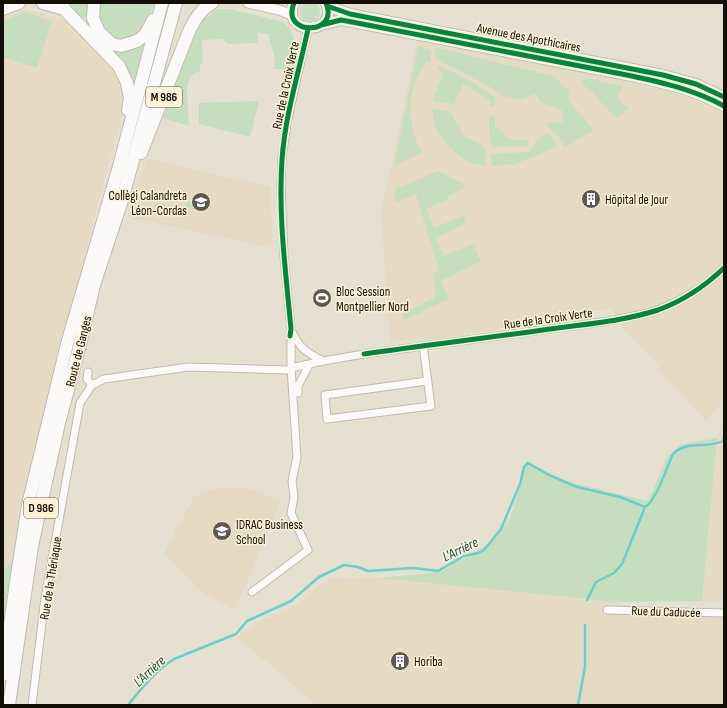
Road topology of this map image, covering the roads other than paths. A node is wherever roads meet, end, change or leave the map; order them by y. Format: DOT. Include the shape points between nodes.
graph roads {
  1 [pos="19,3"];
  2 [pos="43,3"];
  3 [pos="94,3"];
  4 [pos="162,3"];
  5 [pos="176,3"];
  6 [pos="212,3"];
  7 [pos="248,3"];
  8 [pos="294,3"];
  9 [pos="326,5"];
  10 [pos="64,6"];
  11 [pos="3,9"];
  12 [pos="292,15"];
  13 [pos="321,25"];
  14 [pos="308,29"];
  15 [pos="724,97"];
  16 [pos="724,106"];
  17 [pos="118,170"];
  18 [pos="123,197"];
  19 [pos="723,269"];
  20 [pos="291,329"];
  21 [pos="67,344"];
  22 [pos="423,345"];
  23 [pos="323,361"];
  24 [pos="309,365"];
  25 [pos="291,368"];
  26 [pos="88,372"];
  27 [pos="427,381"];
  28 [pos="92,385"];
  29 [pos="295,411"];
  30 [pos="252,592"];
  31 [pos="607,610"];
  32 [pos="724,612"];
  33 [pos="3,675"];
  34 [pos="9,705"];
  35 [pos="32,705"];
  1 -- 11 [label="main road"];
  2 -- 10 [label="main road, M 986"];
  3 -- 4 [label="main road, M 986" via="93,18 99,32 112,44 121,46 137,42 145,35"];
  4 -- 17 [label="main road, Route de Ganges / M 986"];
  5 -- 18 [label="main road, Route de Ganges / M 986"];
  6 -- 18 [label="main road, M 986" via="204,7 190,28"];
  7 -- 12 [label="street"];
  8 -- 12 [label="main road"];
  9 -- 13 [label="main road, Avenue des Apothicaires" via="327,17"];
  9 -- 15 [label="main road, Avenue des Apothicaires" via="350,14 663,75 696,84"];
  10 -- 17 [label="main road, M 986" via="119,66 126,83 130,98"];
  12 -- 14 [label="main road" via="296,23"];
  13 -- 14 [label="main road, Avenue des Apothicaires"];
  13 -- 16 [label="main road, Avenue des Apothicaires" via="346,21 632,76 686,89"];
  14 -- 20 [label="street, Rue de la Croix Verte" via="282,158 284,256"];
  17 -- 21 [label="main road, Route de Ganges / M 986"];
  18 -- 34 [label="main road, Route de Ganges / D 986" via="94,285 59,423 32,546"];
  19 -- 22 [label="street, Rue de la Croix Verte" via="701,288 658,310 576,326"];
  20 -- 23 [label="street, Rue de la Croix Verte" via="301,347"];
  20 -- 25 [label="street, Rue de la Croix Verte"];
  21 -- 33 [label="main road, Route de Ganges / D 986" via="28,505"];
  22 -- 23 [label="street, Rue de la Croix Verte"];
  22 -- 27 [label="street"];
  23 -- 24 [label="street, Rue de la Croix Verte"];
  24 -- 25 [label="street, Rue de la Croix Verte"];
  24 -- 29 [label="street, Rue de la Croix Verte" via="298,386"];
  25 -- 28 [label="street" via="281,370 188,367 104,379"];
  25 -- 29 [label="street, Rue de la Croix Verte"];
  26 -- 28 [label="street" via="87,379"];
  27 -- 27 [label="street" via="324,395 326,420 431,406"];
  28 -- 35 [label="street, Rue de la Thériaque" via="80,403 45,598"];
  29 -- 30 [label="street, Rue de la Croix Verte" via="297,458 290,513 308,550"];
  31 -- 32 [label="street, Rue du Caducée"];
}
